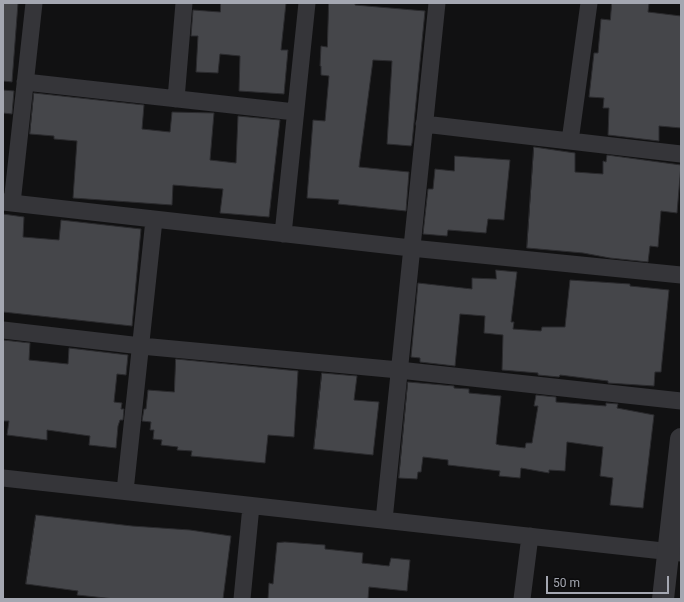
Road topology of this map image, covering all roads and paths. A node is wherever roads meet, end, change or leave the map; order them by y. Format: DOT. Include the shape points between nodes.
graph roads {
  1 [pos="34,3"];
  2 [pos="184,3"];
  3 [pos="307,3"];
  4 [pos="437,3"];
  5 [pos="589,3"];
  6 [pos="25,82"];
  7 [pos="176,99"];
  8 [pos="295,112"];
  9 [pos="424,124"];
  10 [pos="570,141"];
  11 [pos="681,154"];
  12 [pos="8,203"];
  13 [pos="154,220"];
  14 [pos="283,234"];
  15 [pos="410,248"];
  16 [pos="681,275"];
  17 [pos="3,330"];
  18 [pos="141,346"];
  19 [pos="399,370"];
  20 [pos="681,401"];
  21 [pos="681,439"];
  22 [pos="3,478"];
  23 [pos="125,491"];
  24 [pos="251,506"];
  25 [pos="384,520"];
  26 [pos="530,536"];
  27 [pos="675,552"];
  28 [pos="242,599"];
  29 [pos="522,599"];
  30 [pos="663,599"];
  1 -- 6 [label="street"];
  2 -- 7 [label="street"];
  3 -- 8 [label="street"];
  4 -- 9 [label="street"];
  5 -- 10 [label="street"];
  6 -- 7 [label="street"];
  6 -- 12 [label="street"];
  7 -- 8 [label="street"];
  8 -- 14 [label="street"];
  9 -- 10 [label="street"];
  9 -- 15 [label="street"];
  10 -- 11 [label="street"];
  12 -- 13 [label="street"];
  13 -- 14 [label="street"];
  13 -- 18 [label="street"];
  14 -- 15 [label="street"];
  15 -- 16 [label="street"];
  15 -- 19 [label="street"];
  17 -- 18 [label="street"];
  18 -- 19 [label="street"];
  18 -- 23 [label="street"];
  19 -- 20 [label="street"];
  19 -- 25 [label="street"];
  21 -- 27 [label="street"];
  22 -- 23 [label="street"];
  23 -- 24 [label="street"];
  24 -- 25 [label="street"];
  24 -- 28 [label="street"];
  25 -- 26 [label="street"];
  26 -- 27 [label="street"];
  26 -- 29 [label="street"];
  27 -- 30 [label="street"];
}
